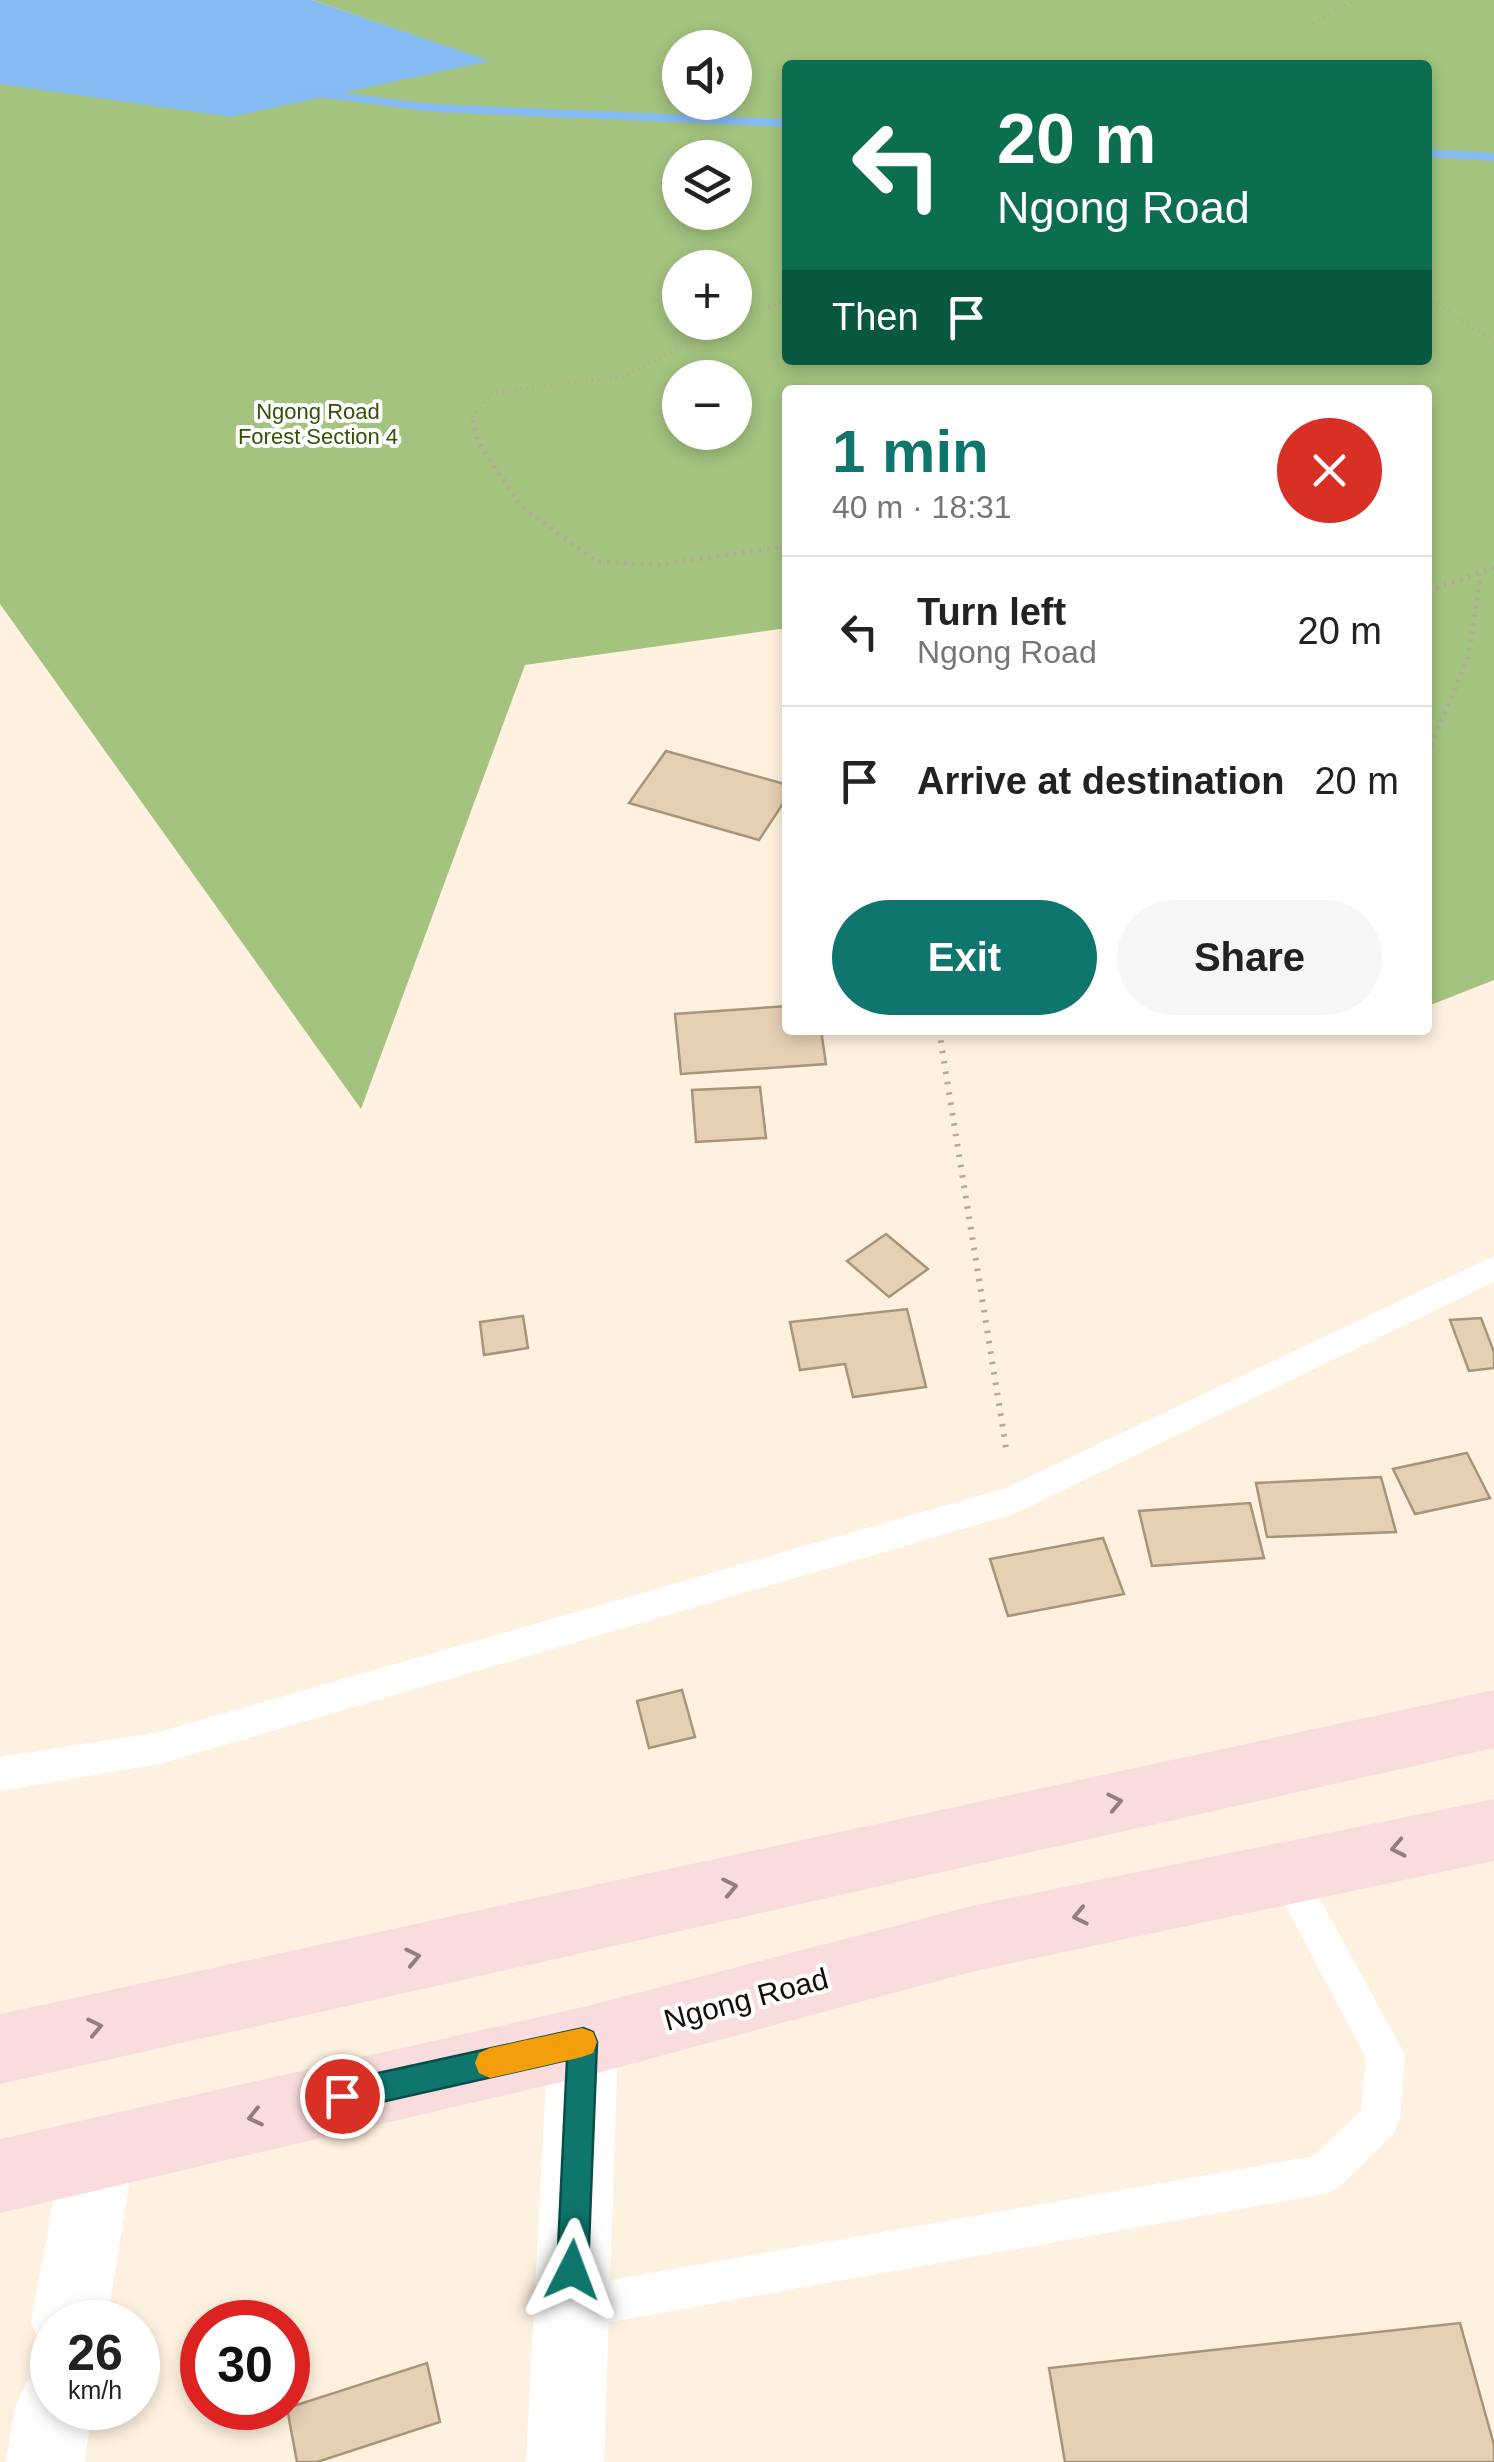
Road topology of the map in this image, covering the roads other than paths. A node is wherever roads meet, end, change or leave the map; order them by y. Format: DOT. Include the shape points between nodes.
graph roads {
  1 [pos="1494,1268"];
  2 [pos="1494,1719"];
  3 [pos="0,1774"];
  4 [pos="1494,1830"];
  5 [pos="1289,1878"];
  6 [pos="583,2042"];
  7 [pos="0,2048"];
  8 [pos="98,2153"];
  9 [pos="0,2176"];
  10 [pos="73,2300"];
  11 [pos="571,2308"];
  12 [pos="50,2430"];
  13 [pos="45,2462"];
  14 [pos="565,2462"];
  1 -- 3 [label="lane" via="1014,1500 159,1748"];
  7 -- 2 [label="main road, one-way"];
  4 -- 6 [label="main road, Ngong Road, one-way" via="976,1938"];
  5 -- 11 [label="lane" via="1386,2055 1380,2119 1324,2174"];
  6 -- 8 [label="main road, Ngong Road, one-way"];
  6 -- 11 [label="street"];
  8 -- 9 [label="main road, Ngong Road"];
  8 -- 10 [label="street"];
  11 -- 14 [label="street"];
  12 -- 13 [label="street"];
}
